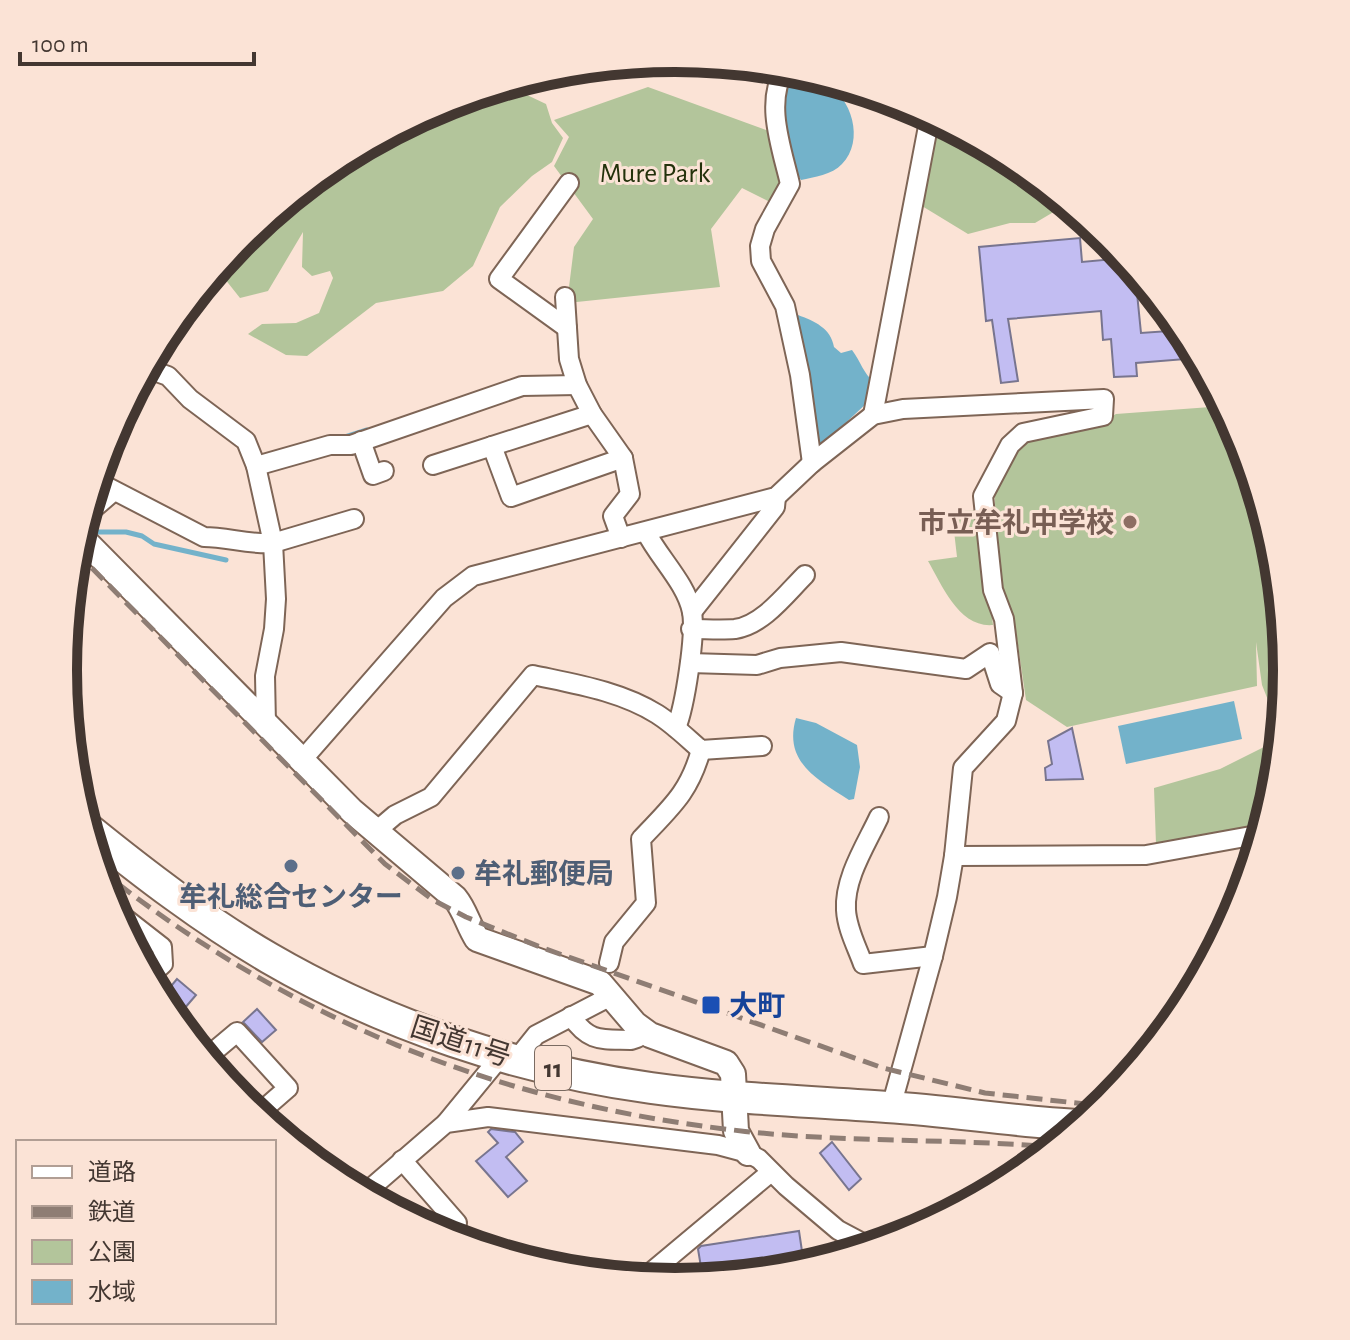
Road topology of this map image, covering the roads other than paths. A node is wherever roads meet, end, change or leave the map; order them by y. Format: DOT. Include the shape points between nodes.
graph roads {
  1 [pos="780,81"];
  2 [pos="928,129"];
  3 [pos="569,183"];
  4 [pos="565,297"];
  5 [pos="567,328"];
  6 [pos="157,372"];
  7 [pos="577,385"];
  8 [pos="592,414"];
  9 [pos="873,415"];
  10 [pos="361,441"];
  11 [pos="492,446"];
  12 [pos="623,458"];
  13 [pos="812,463"];
  14 [pos="433,465"];
  15 [pos="256,466"];
  16 [pos="384,471"];
  17 [pos="106,487"];
  18 [pos="114,491"];
  19 [pos="776,497"];
  20 [pos="101,502"];
  21 [pos="354,519"];
  22 [pos="646,532"];
  23 [pos="621,538"];
  24 [pos="273,543"];
  25 [pos="90,546"];
  26 [pos="805,575"];
  27 [pos="691,621"];
  28 [pos="690,663"];
  29 [pos="1013,693"];
  30 [pos="266,724"];
  31 [pos="676,728"];
  32 [pos="762,746"];
  33 [pos="701,750"];
  34 [pos="303,759"];
  35 [pos="879,817"];
  36 [pos="375,832"];
  37 [pos="1249,836"];
  38 [pos="102,839"];
  39 [pos="954,856"];
  40 [pos="135,926"];
  41 [pos="933,956"];
  42 [pos="609,963"];
  43 [pos="157,969"];
  44 [pos="611,996"];
  45 [pos="571,1016"];
  46 [pos="643,1030"];
  47 [pos="214,1051"];
  48 [pos="509,1058"];
  49 [pos="735,1098"];
  50 [pos="267,1107"];
  51 [pos="891,1107"];
  52 [pos="446,1123"];
  53 [pos="1065,1124"];
  54 [pos="748,1153"];
  55 [pos="402,1160"];
  56 [pos="771,1172"];
  57 [pos="373,1186"];
  58 [pos="457,1223"];
  59 [pos="856,1240"];
  60 [pos="657,1268"];
  1 -- 13 [label="street" via="775,92 778,133 790,184 765,229 761,261 785,306"];
  2 -- 9 [label="street"];
  3 -- 5 [label="street" via="499,279"];
  4 -- 5 [label="street"];
  5 -- 7 [label="street"];
  6 -- 15 [label="street" via="246,441"];
  7 -- 8 [label="street"];
  7 -- 10 [label="street" via="522,386"];
  8 -- 11 [label="street"];
  8 -- 12 [label="street"];
  9 -- 13 [label="street"];
  9 -- 29 [label="street" via="1104,399 1103,416 1023,433 1010,445 983,496 993,590 1004,619"];
  10 -- 15 [label="street"];
  10 -- 16 [label="street" via="373,475"];
  11 -- 12 [label="street" via="511,497"];
  11 -- 14 [label="street"];
  12 -- 23 [label="street" via="630,494 613,516"];
  13 -- 19 [label="street"];
  15 -- 24 [label="street"];
  17 -- 18 [label="street"];
  18 -- 20 [label="street"];
  18 -- 24 [label="street" via="204,537"];
  19 -- 22 [label="street"];
  19 -- 27 [label="street" via="775,507"];
  21 -- 24 [label="street"];
  22 -- 23 [label="street"];
  22 -- 27 [label="street" via="674,573"];
  23 -- 34 [label="street" via="473,576 444,598"];
  24 -- 30 [label="street" via="276,599 265,676"];
  25 -- 30 [label="street"];
  26 -- 27 [label="street" via="749,625 737,629"];
  27 -- 28 [label="street"];
  28 -- 29 [label="street" via="757,665 841,652 966,669 990,653 1000,684"];
  28 -- 31 [label="street"];
  29 -- 39 [label="street" via="1006,721 963,768"];
  30 -- 34 [label="street"];
  31 -- 33 [label="street"];
  31 -- 36 [label="street" via="628,699 533,675 431,797"];
  32 -- 33 [label="street"];
  33 -- 42 [label="street" via="682,796 641,839 646,903 614,942"];
  34 -- 36 [label="street"];
  35 -- 41 [label="street" via="847,894 851,934 863,964"];
  36 -- 44 [label="street" via="455,898 477,939 600,983"];
  37 -- 39 [label="street" via="1146,855"];
  38 -- 48 [label="highway, 国道11号 / 11" via="269,958 415,1027"];
  39 -- 41 [label="street"];
  40 -- 43 [label="street" via="162,947 163,964"];
  41 -- 51 [label="street"];
  44 -- 45 [label="street"];
  44 -- 46 [label="street"];
  45 -- 46 [label="street" via="594,1039 631,1040"];
  45 -- 48 [label="street"];
  46 -- 49 [label="street" via="726,1063 733,1074"];
  47 -- 50 [label="street" via="237,1032 288,1088"];
  48 -- 49 [label="highway, 国道11号 / 11" via="648,1088"];
  48 -- 52 [label="street"];
  49 -- 51 [label="highway, 国道11号 / 11"];
  49 -- 54 [label="street" via="736,1131"];
  51 -- 53 [label="highway, 国道11号 / 11"];
  52 -- 54 [label="street" via="488,1117"];
  52 -- 55 [label="street"];
  54 -- 56 [label="street"];
  55 -- 57 [label="street"];
  55 -- 58 [label="street"];
  56 -- 59 [label="street"];
  56 -- 60 [label="street"];
}
